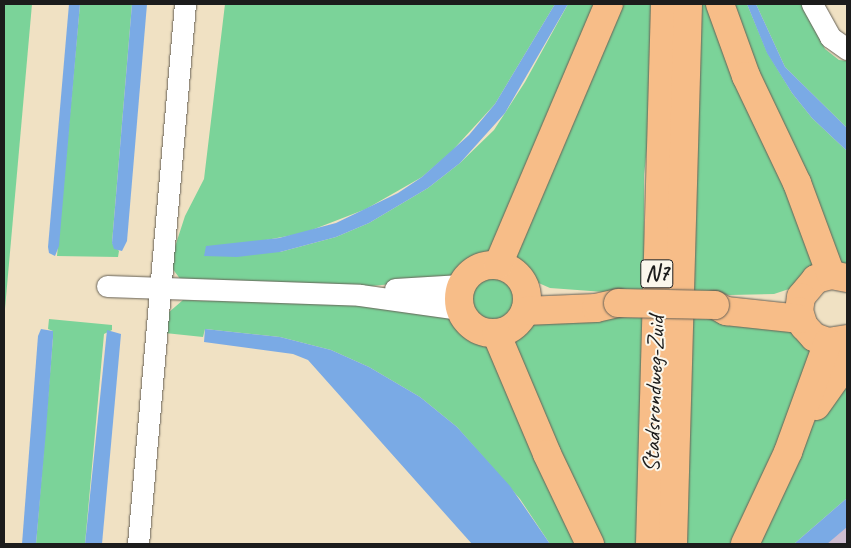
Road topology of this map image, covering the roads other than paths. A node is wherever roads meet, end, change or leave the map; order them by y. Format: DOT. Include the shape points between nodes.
graph roads {
  1 [pos="186,4"];
  2 [pos="609,4"];
  3 [pos="665,4"];
  4 [pos="688,4"];
  5 [pos="720,4"];
  6 [pos="812,4"];
  7 [pos="847,49"];
  8 [pos="498,265"];
  9 [pos="839,276"];
  10 [pos="108,286"];
  11 [pos="161,290"];
  12 [pos="461,297"];
  13 [pos="525,300"];
  14 [pos="801,308"];
  15 [pos="496,333"];
  16 [pos="838,341"];
  17 [pos="847,362"];
  18 [pos="788,452"];
  19 [pos="138,544"];
  20 [pos="590,544"];
  21 [pos="650,544"];
  22 [pos="673,544"];
  23 [pos="744,544"];
  1 -- 11 [label="street"];
  2 -- 8 [label="main road"];
  3 -- 21 [label="main road, Stadsrondweg-Zuid / N7"];
  4 -- 22 [label="main road, Stadsrondweg-Zuid / N7"];
  5 -- 9 [label="main road" via="746,76"];
  6 -- 7 [label="street" via="830,37"];
  8 -- 12 [label="main road" via="480,267"];
  8 -- 13 [label="main road" via="515,273"];
  9 -- 14 [label="main road" via="816,279"];
  10 -- 11 [label="street"];
  11 -- 12 [label="street" via="360,295 380,290"];
  11 -- 19 [label="street"];
  12 -- 15 [label="main road" via="471,325 487,333"];
  13 -- 14 [label="main road, bridge" via="596,308 618,303 715,305 726,311"];
  13 -- 15 [label="main road" via="511,328"];
  14 -- 16 [label="main road" via="809,332"];
  15 -- 20 [label="main road" via="547,454"];
  16 -- 18 [label="main road"];
  17 -- 18 [label="main road" via="832,380"];
  18 -- 23 [label="main road"];
}
